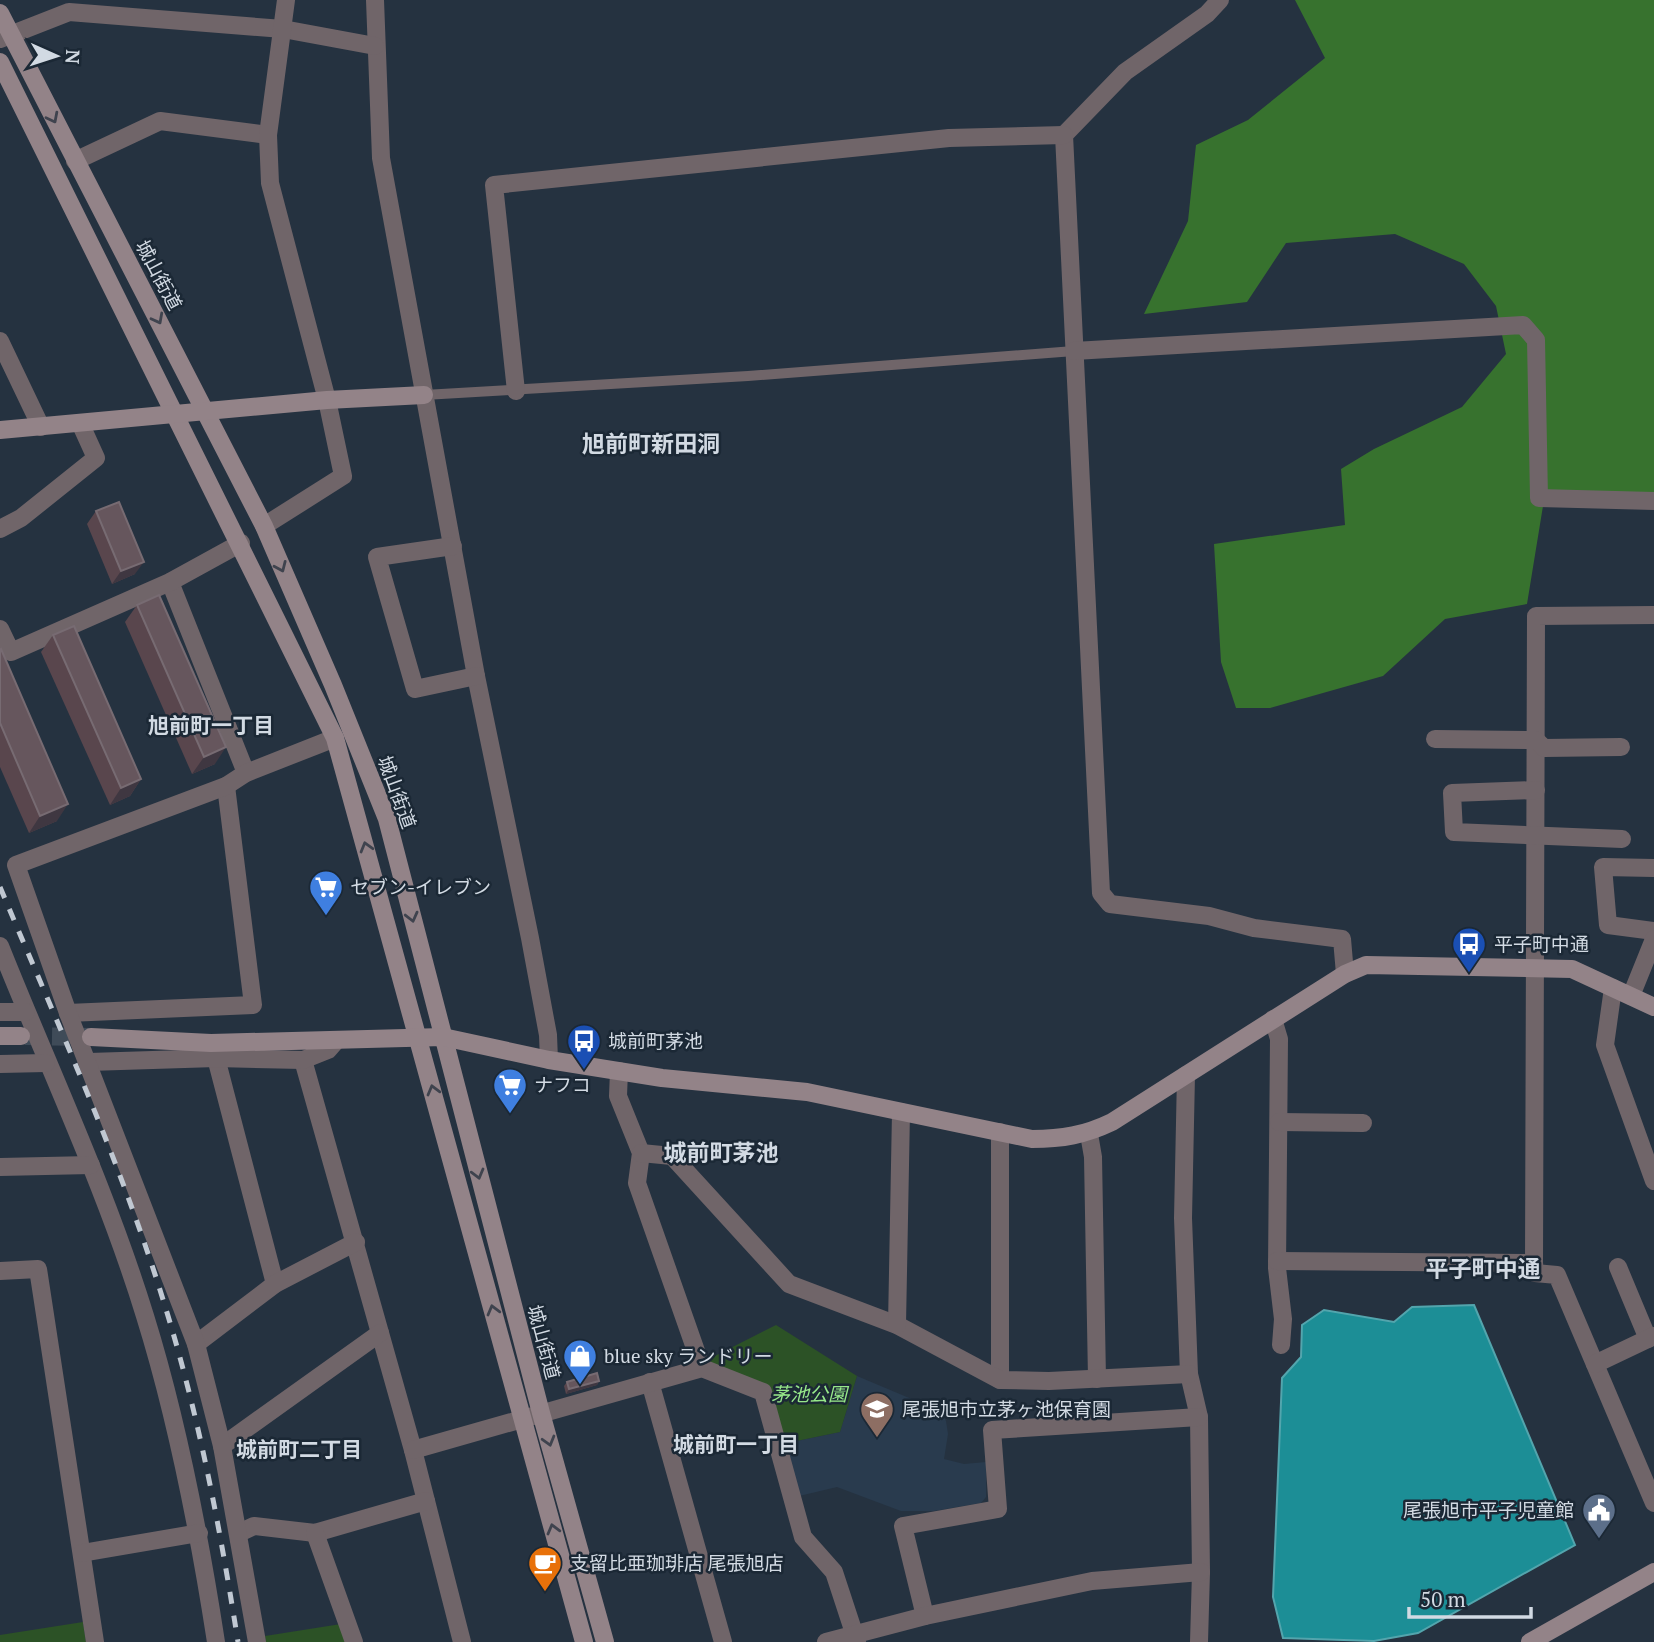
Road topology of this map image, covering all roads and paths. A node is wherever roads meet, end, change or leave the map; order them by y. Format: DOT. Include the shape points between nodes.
graph roads {
  1 [pos="286,0"];
  2 [pos="375,0"];
  3 [pos="1220,0"];
  4 [pos="114,7"];
  5 [pos="0,13"];
  6 [pos="283,29"];
  7 [pos="5,37"];
  8 [pos="375,46"];
  9 [pos="0,62"];
  10 [pos="268,135"];
  11 [pos="1064,135"];
  12 [pos="75,161"];
  13 [pos="0,341"];
  14 [pos="1074,351"];
  15 [pos="516,391"];
  16 [pos="424,395"];
  17 [pos="327,400"];
  18 [pos="208,413"];
  19 [pos="173,416"];
  20 [pos="81,425"];
  21 [pos="41,428"];
  22 [pos="0,430"];
  23 [pos="1654,501"];
  24 [pos="264,526"];
  25 [pos="0,529"];
  26 [pos="241,543"];
  27 [pos="453,546"];
  28 [pos="170,582"];
  29 [pos="1654,615"];
  30 [pos="0,629"];
  31 [pos="476,676"];
  32 [pos="335,738"];
  33 [pos="1435,739"];
  34 [pos="1536,740"];
  35 [pos="1621,747"];
  36 [pos="246,773"];
  37 [pos="226,786"];
  38 [pos="1536,790"];
  39 [pos="1536,837"];
  40 [pos="1622,839"];
  41 [pos="1654,868"];
  42 [pos="1654,931"];
  43 [pos="1654,939"];
  44 [pos="0,946"];
  45 [pos="1536,968"];
  46 [pos="1345,974"];
  47 [pos="1613,988"];
  48 [pos="1631,996"];
  49 [pos="1654,1007"];
  50 [pos="0,1012"];
  51 [pos="26,1012"];
  52 [pos="68,1013"];
  53 [pos="1273,1019"];
  54 [pos="21,1036"];
  55 [pos="0,1037"];
  56 [pos="91,1037"];
  57 [pos="443,1037"];
  58 [pos="419,1038"];
  59 [pos="335,1042"];
  60 [pos="216,1058"];
  61 [pos="303,1060"];
  62 [pos="549,1060"];
  63 [pos="89,1062"];
  64 [pos="46,1063"];
  65 [pos="0,1064"];
  66 [pos="619,1071"];
  67 [pos="1186,1074"];
  68 [pos="901,1112"];
  69 [pos="1279,1122"];
  70 [pos="1363,1123"];
  71 [pos="1000,1132"];
  72 [pos="1089,1133"];
  73 [pos="641,1153"];
  74 [pos="91,1165"];
  75 [pos="0,1167"];
  76 [pos="1654,1181"];
  77 [pos="356,1242"];
  78 [pos="1277,1261"];
  79 [pos="1534,1263"];
  80 [pos="1618,1267"];
  81 [pos="0,1271"];
  82 [pos="275,1284"];
  83 [pos="897,1325"];
  84 [pos="380,1333"];
  85 [pos="1651,1337"];
  86 [pos="196,1344"];
  87 [pos="1281,1345"];
  88 [pos="1595,1364"];
  89 [pos="702,1368"];
  90 [pos="1189,1374"];
  91 [pos="1097,1379"];
  92 [pos="1000,1380"];
  93 [pos="650,1382"];
  94 [pos="541,1413"];
  95 [pos="1199,1417"];
  96 [pos="522,1418"];
  97 [pos="222,1446"];
  98 [pos="413,1450"];
  99 [pos="426,1501"];
  100 [pos="1654,1503"];
  101 [pos="199,1533"];
  102 [pos="239,1533"];
  103 [pos="315,1533"];
  104 [pos="82,1553"];
  105 [pos="1201,1572"];
  106 [pos="1654,1572"];
  107 [pos="925,1616"];
  108 [pos="1553,1636"];
  109 [pos="856,1638"];
  110 [pos="95,1642"];
  111 [pos="216,1642"];
  112 [pos="257,1642"];
  113 [pos="354,1642"];
  114 [pos="462,1642"];
  115 [pos="584,1642"];
  116 [pos="605,1642"];
  117 [pos="723,1642"];
  118 [pos="826,1642"];
  119 [pos="1199,1642"];
  120 [pos="1530,1642"];
  1 -- 6 [label="street"];
  2 -- 8 [label="street"];
  3 -- 11 [label="street" via="1125,72"];
  4 -- 6 [label="street"];
  4 -- 7 [label="street" via="69,12"];
  5 -- 7 [label="street, 城山街道"];
  6 -- 8 [label="street"];
  6 -- 10 [label="street"];
  7 -- 12 [label="street, 城山街道, one-way"];
  8 -- 16 [label="street" via="381,158"];
  9 -- 19 [label="street"];
  10 -- 12 [label="street" via="160,121"];
  10 -- 17 [label="street" via="276,214"];
  11 -- 14 [label="street"];
  11 -- 15 [label="street" via="948,138 494,185"];
  12 -- 18 [label="street, 城山街道, one-way"];
  13 -- 21 [label="street"];
  14 -- 15 [label="lane"];
  14 -- 23 [label="street" via="1523,325 1536,340 1539,498"];
  14 -- 46 [label="street" via="1101,893 1110,904 1342,939"];
  15 -- 16 [label="lane"];
  16 -- 17 [label="street"];
  16 -- 27 [label="street"];
  17 -- 18 [label="street"];
  17 -- 24 [label="street" via="342,476"];
  18 -- 19 [label="street"];
  18 -- 24 [label="street, 城山街道"];
  19 -- 20 [label="street"];
  19 -- 26 [label="street"];
  20 -- 21 [label="street"];
  20 -- 25 [label="street" via="96,458 22,518"];
  21 -- 22 [label="street"];
  24 -- 57 [label="street, 城山街道, one-way" via="387,819"];
  26 -- 28 [label="street"];
  26 -- 32 [label="street"];
  27 -- 31 [label="street"];
  27 -- 31 [label="street" via="377,557 415,689"];
  28 -- 30 [label="street" via="11,652"];
  28 -- 36 [label="street"];
  29 -- 34 [label="street" via="1536,616"];
  31 -- 62 [label="street" via="533,950"];
  32 -- 36 [label="street"];
  58 -- 32 [label="street, one-way"];
  33 -- 34 [label="street"];
  34 -- 35 [label="street" via="1544,748"];
  34 -- 38 [label="street"];
  36 -- 37 [label="street"];
  37 -- 52 [label="street" via="16,865"];
  37 -- 52 [label="street" via="253,1005"];
  38 -- 39 [label="street"];
  38 -- 39 [label="street" via="1452,793 1454,832"];
  39 -- 40 [label="street"];
  39 -- 45 [label="street"];
  41 -- 42 [label="street" via="1603,867 1608,925"];
  43 -- 48 [label="street"];
  44 -- 51 [label="street"];
  45 -- 46 [label="street" via="1366,965"];
  45 -- 47 [label="street" via="1572,970"];
  45 -- 79 [label="street"];
  46 -- 53 [label="street"];
  47 -- 48 [label="street"];
  47 -- 76 [label="street" via="1605,1045"];
  48 -- 49 [label="street"];
  50 -- 51 [label="street"];
  51 -- 64 [label="street"];
  52 -- 63 [label="street"];
  53 -- 67 [label="street"];
  53 -- 69 [label="street" via="1279,1039"];
  54 -- 55 [label="street"];
  56 -- 59 [label="street" via="211,1043"];
  57 -- 58 [label="street"];
  57 -- 62 [label="street"];
  57 -- 94 [label="street, 城山街道, one-way"];
  58 -- 59 [label="street"];
  96 -- 58 [label="street, one-way"];
  59 -- 61 [label="street" via="328,1050"];
  60 -- 61 [label="street"];
  60 -- 63 [label="street"];
  60 -- 82 [label="street"];
  61 -- 77 [label="street"];
  62 -- 66 [label="street"];
  63 -- 86 [label="street"];
  64 -- 65 [label="street"];
  64 -- 74 [label="street"];
  66 -- 68 [label="street" via="807,1092"];
  66 -- 73 [label="street" via="618,1096"];
  67 -- 72 [label="street"];
  67 -- 90 [label="street" via="1183,1218"];
  68 -- 71 [label="street"];
  68 -- 83 [label="street"];
  69 -- 70 [label="street"];
  69 -- 78 [label="street"];
  71 -- 72 [label="street" via="1032,1139"];
  71 -- 92 [label="street"];
  72 -- 91 [label="street"];
  73 -- 83 [label="street" via="672,1156 789,1284"];
  73 -- 89 [label="street" via="637,1183"];
  74 -- 75 [label="street"];
  74 -- 101 [label="street" via="145,1316"];
  77 -- 82 [label="street"];
  77 -- 84 [label="street"];
  78 -- 79 [label="street"];
  78 -- 87 [label="street"];
  79 -- 88 [label="street" via="1535,1273 1558,1275"];
  80 -- 85 [label="street"];
  81 -- 104 [label="street" via="38,1269"];
  82 -- 86 [label="street"];
  83 -- 92 [label="street"];
  84 -- 97 [label="street"];
  84 -- 98 [label="street"];
  85 -- 88 [label="street"];
  86 -- 97 [label="street"];
  88 -- 100 [label="street"];
  89 -- 93 [label="street"];
  89 -- 109 [label="street" via="762,1392 803,1537 834,1572"];
  90 -- 91 [label="street"];
  90 -- 95 [label="street"];
  91 -- 92 [label="street"];
  93 -- 94 [label="street"];
  93 -- 117 [label="street"];
  94 -- 96 [label="street"];
  94 -- 116 [label="street, 城山街道, one-way"];
  95 -- 105 [label="street"];
  95 -- 107 [label="street" via="992,1430 998,1509 903,1526"];
  96 -- 98 [label="street"];
  115 -- 96 [label="street, one-way"];
  97 -- 102 [label="street"];
  98 -- 99 [label="street"];
  99 -- 103 [label="street"];
  99 -- 114 [label="street"];
  101 -- 104 [label="street"];
  101 -- 111 [label="street"];
  102 -- 103 [label="street" via="254,1526"];
  102 -- 112 [label="street"];
  103 -- 113 [label="street"];
  104 -- 110 [label="street"];
  105 -- 107 [label="street" via="1092,1581"];
  105 -- 119 [label="street"];
  106 -- 108 [label="street"];
  107 -- 109 [label="street"];
  108 -- 120 [label="street"];
  109 -- 118 [label="street"];
}
